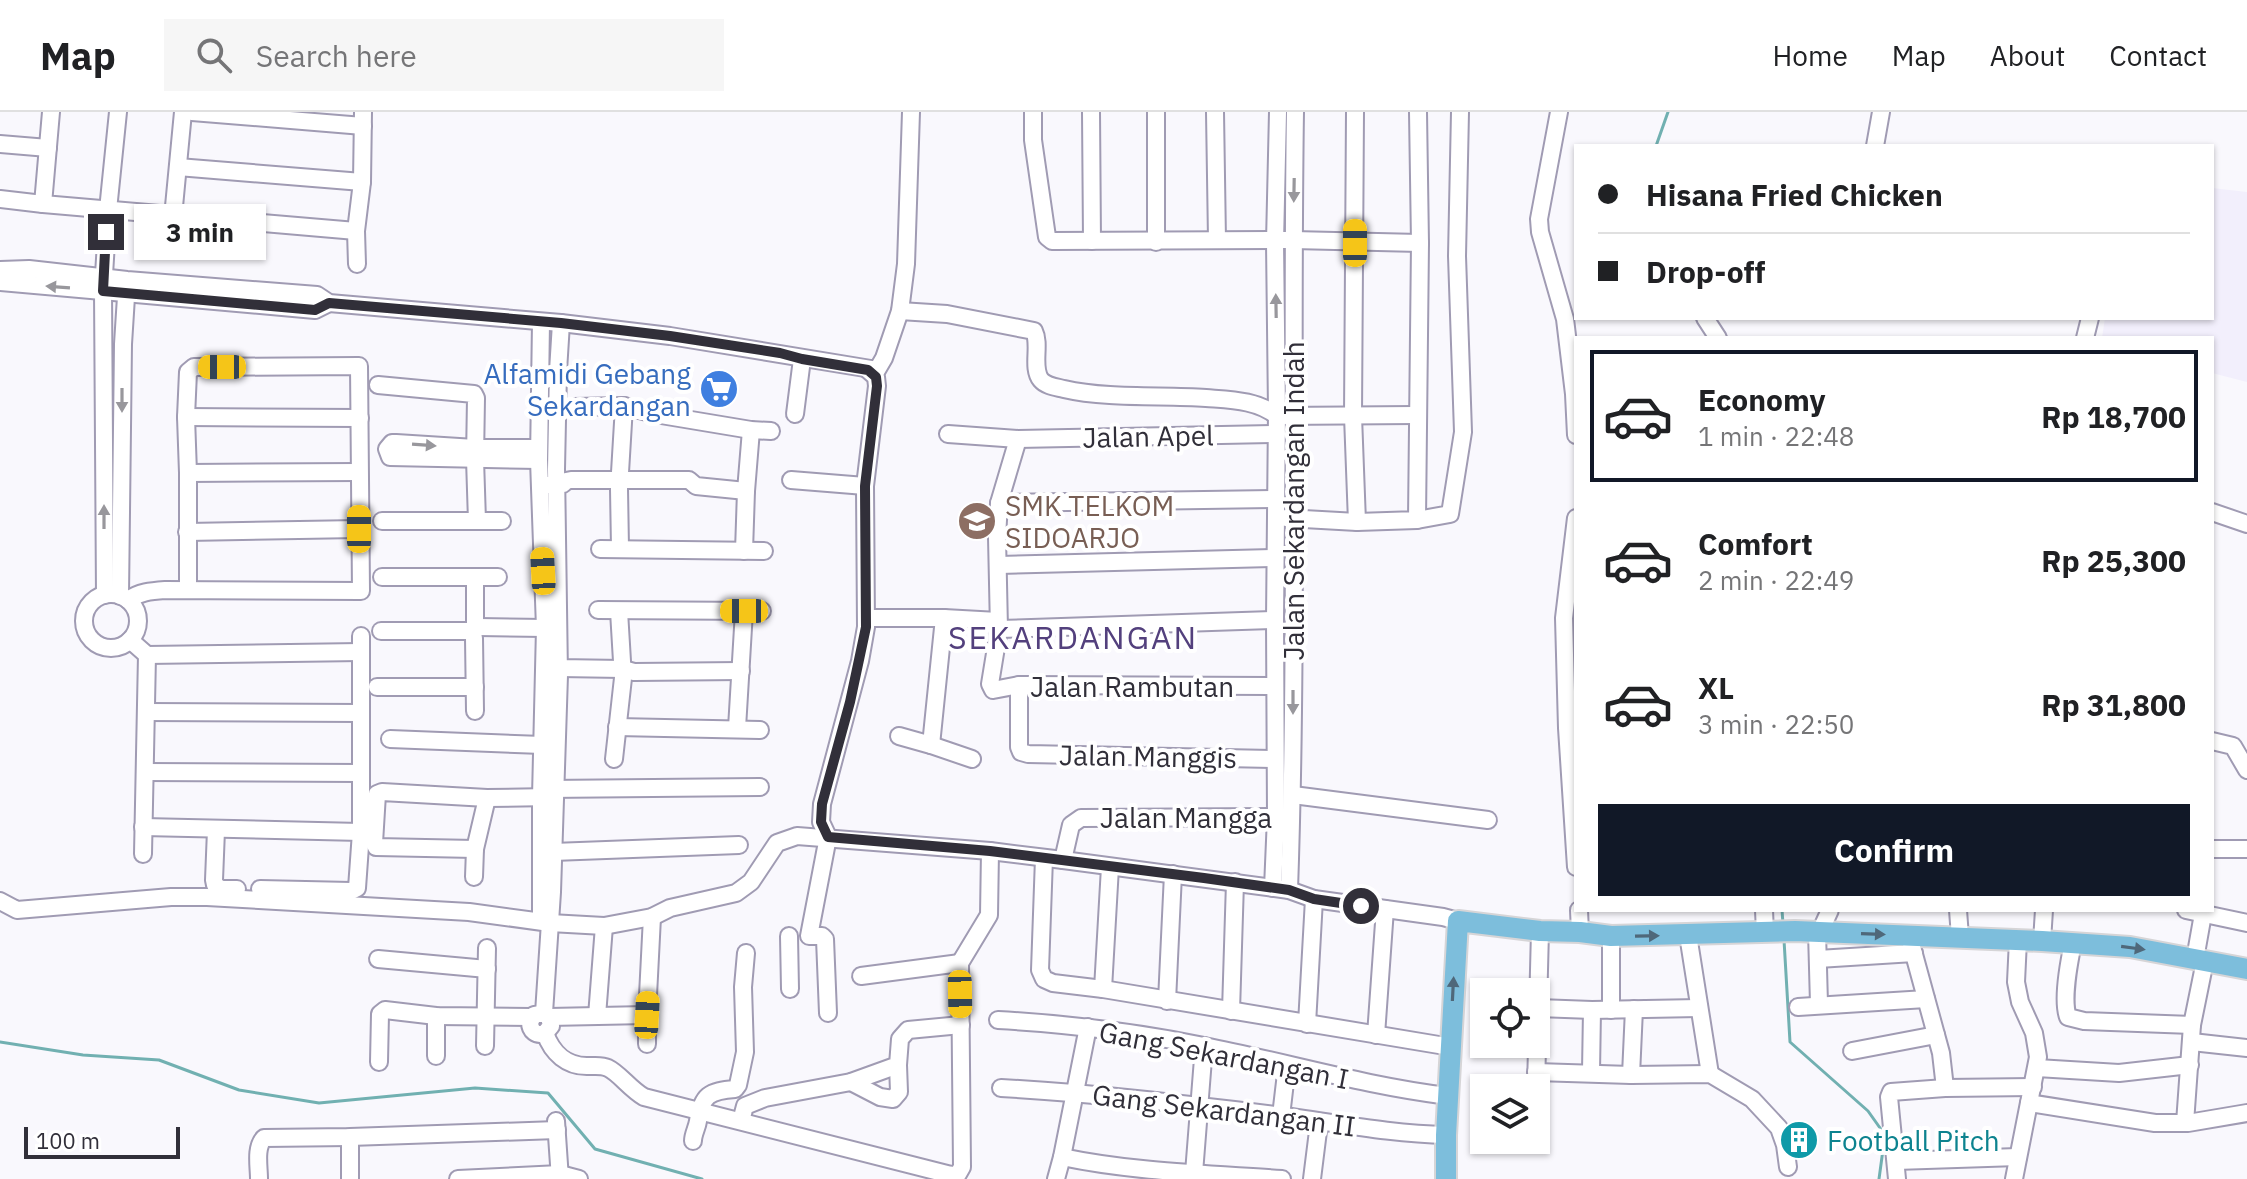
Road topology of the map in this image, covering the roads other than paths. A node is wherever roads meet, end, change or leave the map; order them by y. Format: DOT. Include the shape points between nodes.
graph roads {
  1 [pos="51,112"];
  2 [pos="118,112"];
  3 [pos="183,112"];
  4 [pos="192,112"];
  5 [pos="911,112"];
  6 [pos="1033,112"];
  7 [pos="1091,112"];
  8 [pos="1156,112"];
  9 [pos="1215,112"];
  10 [pos="1278,112"];
  11 [pos="1295,112"];
  12 [pos="1355,112"];
  13 [pos="1418,112"];
  14 [pos="1460,112"];
  15 [pos="1559,112"];
  16 [pos="1881,112"];
  17 [pos="363,119"];
  18 [pos="0,144"];
  19 [pos="1875,144"];
  20 [pos="48,148"];
  21 [pos="178,167"];
  22 [pos="362,182"];
  23 [pos="0,199"];
  24 [pos="43,204"];
  25 [pos="108,210"];
  26 [pos="173,217"];
  27 [pos="356,231"];
  28 [pos="1217,240"];
  29 [pos="1092,241"];
  30 [pos="1284,241"];
  31 [pos="1156,242"];
  32 [pos="1355,243"];
  33 [pos="1420,243"];
  34 [pos="357,264"];
  35 [pos="0,270"];
  36 [pos="0,282"];
  37 [pos="103,284"];
  38 [pos="127,286"];
  39 [pos="900,311"];
  40 [pos="541,322"];
  41 [pos="561,323"];
  42 [pos="104,344"];
  43 [pos="123,344"];
  44 [pos="802,359"];
  45 [pos="868,370"];
  46 [pos="549,371"];
  47 [pos="378,385"];
  48 [pos="1574,386"];
  49 [pos="624,406"];
  50 [pos="574,407"];
  51 [pos="655,414"];
  52 [pos="795,414"];
  53 [pos="1416,415"];
  54 [pos="1353,416"];
  55 [pos="186,417"];
  56 [pos="1285,417"];
  57 [pos="360,418"];
  58 [pos="623,424"];
  59 [pos="751,430"];
  60 [pos="771,431"];
  61 [pos="948,434"];
  62 [pos="1277,434"];
  63 [pos="1018,439"];
  64 [pos="475,453"];
  65 [pos="547,471"];
  66 [pos="359,472"];
  67 [pos="188,473"];
  68 [pos="791,480"];
  69 [pos="619,484"];
  70 [pos="865,486"];
  71 [pos="746,491"];
  72 [pos="1276,499"];
  73 [pos="999,503"];
  74 [pos="2214,513"];
  75 [pos="1277,517"];
  76 [pos="1295,518"];
  77 [pos="1417,520"];
  78 [pos="382,521"];
  79 [pos="477,521"];
  80 [pos="502,521"];
  81 [pos="1357,522"];
  82 [pos="2247,524"];
  83 [pos="359,529"];
  84 [pos="187,532"];
  85 [pos="620,548"];
  86 [pos="600,549"];
  87 [pos="1574,550"];
  88 [pos="744,551"];
  89 [pos="764,551"];
  90 [pos="1275,558"];
  91 [pos="999,565"];
  92 [pos="382,577"];
  93 [pos="498,577"];
  94 [pos="475,578"];
  95 [pos="188,590"];
  96 [pos="118,597"];
  97 [pos="1571,598"];
  98 [pos="598,610"];
  99 [pos="619,611"];
  100 [pos="744,611"];
  101 [pos="762,611"];
  102 [pos="866,618"];
  103 [pos="944,618"];
  104 [pos="1275,620"];
  105 [pos="999,625"];
  106 [pos="381,631"];
  107 [pos="475,631"];
  108 [pos="545,632"];
  109 [pos="130,640"];
  110 [pos="147,655"];
  111 [pos="552,669"];
  112 [pos="741,671"];
  113 [pos="1293,671"];
  114 [pos="627,673"];
  115 [pos="1275,679"];
  116 [pos="1019,685"];
  117 [pos="377,687"];
  118 [pos="475,687"];
  119 [pos="475,711"];
  120 [pos="146,712"];
  121 [pos="361,713"];
  122 [pos="617,727"];
  123 [pos="737,728"];
  124 [pos="1571,728"];
  125 [pos="760,730"];
  126 [pos="899,736"];
  127 [pos="390,739"];
  128 [pos="2214,741"];
  129 [pos="542,745"];
  130 [pos="931,745"];
  131 [pos="614,759"];
  132 [pos="972,759"];
  133 [pos="1275,759"];
  134 [pos="2247,770"];
  135 [pos="145,772"];
  136 [pos="361,773"];
  137 [pos="760,787"];
  138 [pos="548,793"];
  139 [pos="1293,795"];
  140 [pos="487,798"];
  141 [pos="1574,811"];
  142 [pos="1284,817"];
  143 [pos="1488,820"];
  144 [pos="143,827"];
  145 [pos="216,830"];
  146 [pos="361,832"];
  147 [pos="828,837"];
  148 [pos="739,845"];
  149 [pos="475,849"];
  150 [pos="2214,849"];
  151 [pos="2247,849"];
  152 [pos="985,851"];
  153 [pos="553,852"];
  154 [pos="143,854"];
  155 [pos="1044,858"];
  156 [pos="1063,860"];
  157 [pos="1110,867"];
  158 [pos="1173,874"];
  159 [pos="474,877"];
  160 [pos="1235,882"];
  161 [pos="1281,889"];
  162 [pos="1314,899"];
  163 [pos="0,901"];
  164 [pos="1385,909"];
  165 [pos="1579,912"];
  166 [pos="1764,912"];
  167 [pos="1829,912"];
  168 [pos="1958,912"];
  169 [pos="2044,912"];
  170 [pos="2195,912"];
  171 [pos="652,917"];
  172 [pos="1458,921"];
  173 [pos="546,922"];
  174 [pos="2247,923"];
  175 [pos="604,926"];
  176 [pos="1540,931"];
  177 [pos="1580,932"];
  178 [pos="1819,932"];
  179 [pos="1769,933"];
  180 [pos="1688,935"];
  181 [pos="809,936"];
  182 [pos="1611,936"];
  183 [pos="1960,937"];
  184 [pos="2018,940"];
  185 [pos="2042,941"];
  186 [pos="2073,943"];
  187 [pos="1912,944"];
  188 [pos="487,948"];
  189 [pos="746,953"];
  190 [pos="378,959"];
  191 [pos="1818,959"];
  192 [pos="2200,960"];
  193 [pos="960,963"];
  194 [pos="2246,964"];
  195 [pos="487,969"];
  196 [pos="861,976"];
  197 [pos="1539,978"];
  198 [pos="790,989"];
  199 [pos="1103,989"];
  200 [pos="1926,999"];
  201 [pos="1167,1001"];
  202 [pos="1819,1004"];
  203 [pos="1798,1007"];
  204 [pos="1550,1008"];
  205 [pos="1699,1008"];
  206 [pos="1634,1009"];
  207 [pos="1592,1010"];
  208 [pos="1611,1010"];
  209 [pos="1231,1011"];
  210 [pos="828,1013"];
  211 [pos="647,1015"];
  212 [pos="436,1016"];
  213 [pos="485,1016"];
  214 [pos="597,1016"];
  215 [pos="541,1019"];
  216 [pos="998,1020"];
  217 [pos="1307,1024"];
  218 [pos="961,1025"];
  219 [pos="1088,1027"];
  220 [pos="2192,1033"];
  221 [pos="1376,1035"];
  222 [pos="1936,1035"];
  223 [pos="647,1044"];
  224 [pos="485,1046"];
  225 [pos="1204,1046"];
  226 [pos="1451,1047"];
  227 [pos="2247,1048"];
  228 [pos="1852,1051"];
  229 [pos="436,1056"];
  230 [pos="379,1062"];
  231 [pos="898,1065"];
  232 [pos="1287,1065"];
  233 [pos="2190,1065"];
  234 [pos="2037,1068"];
  235 [pos="1591,1072"];
  236 [pos="1710,1074"];
  237 [pos="1631,1075"];
  238 [pos="1550,1078"];
  239 [pos="851,1082"];
  240 [pos="1001,1088"];
  241 [pos="1945,1088"];
  242 [pos="1075,1092"];
  243 [pos="2031,1095"];
  244 [pos="1448,1096"];
  245 [pos="1198,1106"];
  246 [pos="699,1111"];
  247 [pos="2247,1113"];
  248 [pos="1281,1116"];
  249 [pos="747,1123"];
  250 [pos="1319,1123"];
  251 [pos="2185,1123"];
  252 [pos="1446,1135"];
  253 [pos="350,1137"];
  254 [pos="693,1141"];
  255 [pos="1062,1157"];
  256 [pos="2018,1157"];
  257 [pos="1896,1161"];
  258 [pos="1788,1167"];
  259 [pos="1194,1173"];
  260 [pos="560,1176"];
  261 [pos="259,1179"];
  262 [pos="350,1179"];
  263 [pos="458,1179"];
  264 [pos="579,1179"];
  265 [pos="1056,1179"];
  266 [pos="1282,1179"];
  267 [pos="1312,1179"];
  268 [pos="1446,1179"];
  269 [pos="1897,1179"];
  270 [pos="2014,1179"];
  1 -- 20 [label="street"];
  2 -- 25 [label="street"];
  3 -- 21 [label="street"];
  4 -- 17 [label="street"];
  5 -- 39 [label="street"];
  6 -- 29 [label="street" via="1047,237"];
  7 -- 29 [label="street"];
  8 -- 31 [label="street"];
  9 -- 28 [label="street"];
  10 -- 30 [label="street, Jalan Sekardangan Indah"];
  11 -- 30 [label="street, Jalan Sekardangan Indah, one-way"];
  12 -- 32 [label="street"];
  13 -- 33 [label="street"];
  14 -- 77 [label="street" via="1457,256 1463,432 1450,514"];
  15 -- 48 [label="street" via="1539,219 1565,319"];
  16 -- 19 [label="street"];
  17 -- 22 [label="street"];
  18 -- 20 [label="street"];
  20 -- 24 [label="street"];
  21 -- 22 [label="street"];
  21 -- 26 [label="street"];
  22 -- 27 [label="street"];
  23 -- 24 [label="street"];
  24 -- 25 [label="street"];
  25 -- 26 [label="street"];
  25 -- 37 [label="street"];
  26 -- 27 [label="street"];
  27 -- 34 [label="street"];
  28 -- 30 [label="street"];
  28 -- 31 [label="street"];
  29 -- 31 [label="street"];
  30 -- 32 [label="street"];
  30 -- 56 [label="street, Jalan Sekardangan Indah"];
  32 -- 33 [label="street"];
  32 -- 54 [label="street"];
  33 -- 53 [label="street"];
  35 -- 37 [label="street" via="29,269"];
  37 -- 36 [label="street, one-way"];
  37 -- 38 [label="street"];
  37 -- 42 [label="street"];
  38 -- 40 [label="street" via="317,295 329,303"];
  38 -- 43 [label="street"];
  39 -- 45 [label="street" via="880,366"];
  39 -- 56 [label="street" via="1034,331 1037,372 1049,385 1085,394 1231,400"];
  40 -- 41 [label="street"];
  40 -- 46 [label="street"];
  41 -- 44 [label="street"];
  41 -- 46 [label="street"];
  42 -- 43 [label="street"];
  96 -- 42 [label="street, one-way"];
  43 -- 96 [label="street, one-way"];
  44 -- 45 [label="street"];
  44 -- 52 [label="street"];
  45 -- 70 [label="street" via="877,386"];
  46 -- 65 [label="street"];
  46 -- 65 [label="street"];
  47 -- 64 [label="street" via="474,394"];
  49 -- 50 [label="street"];
  49 -- 51 [label="street"];
  49 -- 58 [label="street"];
  51 -- 58 [label="street"];
  51 -- 59 [label="street"];
  53 -- 54 [label="street"];
  53 -- 77 [label="street"];
  54 -- 56 [label="street"];
  54 -- 81 [label="street"];
  55 -- 57 [label="street"];
  55 -- 57 [label="street" via="188,372 194,367 359,366"];
  55 -- 67 [label="street"];
  56 -- 62 [label="street, Jalan Sekardangan Indah"];
  56 -- 76 [label="street, Jalan Sekardangan Indah"];
  57 -- 66 [label="street"];
  58 -- 69 [label="street"];
  59 -- 60 [label="street"];
  59 -- 71 [label="street"];
  61 -- 63 [label="street, Jalan Apel"];
  62 -- 63 [label="street, Jalan Apel"];
  62 -- 72 [label="street, Jalan Sekardangan Indah"];
  63 -- 73 [label="street"];
  64 -- 65 [label="street"];
  64 -- 79 [label="street"];
  65 -- 69 [label="street" via="566,481"];
  65 -- 108 [label="street"];
  65 -- 111 [label="street"];
  66 -- 67 [label="street"];
  66 -- 83 [label="street"];
  67 -- 84 [label="street"];
  68 -- 70 [label="street"];
  69 -- 71 [label="street"];
  69 -- 85 [label="street"];
  70 -- 102 [label="street"];
  71 -- 88 [label="street"];
  72 -- 73 [label="street"];
  72 -- 75 [label="street, Jalan Sekardangan Indah"];
  73 -- 91 [label="street"];
  74 -- 82 [label="street"];
  75 -- 76 [label="street"];
  75 -- 90 [label="street, Jalan Sekardangan Indah"];
  76 -- 81 [label="street"];
  76 -- 113 [label="street, Jalan Sekardangan Indah"];
  77 -- 81 [label="street"];
  78 -- 79 [label="street"];
  79 -- 80 [label="street"];
  83 -- 84 [label="street"];
  83 -- 95 [label="street" via="361,591"];
  84 -- 95 [label="street"];
  85 -- 86 [label="street"];
  85 -- 88 [label="street"];
  87 -- 97 [label="street"];
  88 -- 89 [label="street"];
  90 -- 91 [label="street"];
  90 -- 104 [label="street, Jalan Sekardangan Indah"];
  91 -- 105 [label="street"];
  92 -- 94 [label="street"];
  93 -- 94 [label="street"];
  94 -- 107 [label="street"];
  95 -- 96 [label="street"];
  96 -- 109 [label="street" via="134,607 138,624"];
  96 -- 109 [label="street" via="93,601 86,632 106,647"];
  97 -- 124 [label="street"];
  98 -- 99 [label="street"];
  99 -- 100 [label="street"];
  99 -- 114 [label="street"];
  100 -- 101 [label="street"];
  100 -- 112 [label="street"];
  102 -- 103 [label="street"];
  102 -- 147 [label="street" via="822,804 821,822"];
  103 -- 105 [label="street"];
  103 -- 130 [label="street"];
  104 -- 105 [label="street"];
  104 -- 115 [label="street, Jalan Sekardangan Indah"];
  105 -- 116 [label="street, Jalan Rambutan" via="990,687"];
  106 -- 107 [label="street"];
  107 -- 108 [label="street"];
  107 -- 118 [label="street"];
  108 -- 111 [label="street"];
  109 -- 110 [label="street"];
  110 -- 120 [label="street"];
  110 -- 121 [label="street" via="361,644"];
  111 -- 114 [label="street"];
  111 -- 129 [label="street"];
  111 -- 138 [label="street"];
  112 -- 114 [label="street"];
  112 -- 123 [label="street"];
  113 -- 115 [label="street, Jalan Rambutan"];
  113 -- 139 [label="street, Jalan Sekardangan Indah, one-way"];
  114 -- 122 [label="street"];
  115 -- 116 [label="street, Jalan Rambutan"];
  115 -- 133 [label="street, Jalan Sekardangan Indah"];
  116 -- 133 [label="street, Jalan Manggis" via="1021,752"];
  117 -- 118 [label="street"];
  118 -- 119 [label="street"];
  120 -- 121 [label="street"];
  120 -- 135 [label="street"];
  121 -- 136 [label="street"];
  122 -- 123 [label="street"];
  122 -- 131 [label="street"];
  123 -- 125 [label="street"];
  124 -- 141 [label="street"];
  126 -- 130 [label="street"];
  127 -- 129 [label="street"];
  128 -- 134 [label="street" via="2233,746"];
  129 -- 138 [label="street"];
  130 -- 132 [label="street"];
  133 -- 142 [label="street, Jalan Sekardangan Indah"];
  135 -- 136 [label="street"];
  135 -- 144 [label="street"];
  136 -- 146 [label="street"];
  137 -- 138 [label="street"];
  138 -- 140 [label="street"];
  138 -- 153 [label="street"];
  138 -- 173 [label="street"];
  139 -- 142 [label="street, Jalan Sekardangan Indah"];
  139 -- 143 [label="street"];
  140 -- 149 [label="street"];
  140 -- 149 [label="street" via="377,794 376,847"];
  142 -- 156 [label="street, Jalan Mangga" via="1081,818 1071,825"];
  142 -- 161 [label="street, Jalan Sekardangan Indah"];
  144 -- 145 [label="street"];
  144 -- 154 [label="street"];
  145 -- 146 [label="street"];
  145 -- 146 [label="street" via="214,880 221,889 351,891 359,881"];
  147 -- 152 [label="street"];
  147 -- 171 [label="street" via="787,838 736,893"];
  147 -- 181 [label="street"];
  148 -- 153 [label="street"];
  149 -- 159 [label="street"];
  150 -- 151 [label="street"];
  152 -- 155 [label="street"];
  152 -- 193 [label="street" via="989,915"];
  153 -- 173 [label="street"];
  155 -- 156 [label="street"];
  155 -- 199 [label="street" via="1044,979"];
  156 -- 157 [label="street"];
  157 -- 158 [label="street"];
  157 -- 199 [label="street"];
  158 -- 160 [label="street"];
  158 -- 201 [label="street"];
  160 -- 161 [label="street"];
  160 -- 209 [label="street"];
  161 -- 162 [label="street"];
  162 -- 164 [label="street"];
  162 -- 217 [label="street"];
  163 -- 173 [label="street" via="17,910 207,897 469,912"];
  164 -- 172 [label="street"];
  164 -- 221 [label="street"];
  165 -- 177 [label="street"];
  166 -- 179 [label="street"];
  167 -- 178 [label="street"];
  168 -- 183 [label="street"];
  169 -- 185 [label="street"];
  170 -- 174 [label="street"];
  170 -- 192 [label="street"];
  171 -- 175 [label="street"];
  171 -- 211 [label="street"];
  172 -- 176 [label="main road"];
  226 -- 172 [label="main road, one-way"];
  173 -- 175 [label="street"];
  173 -- 215 [label="street"];
  175 -- 214 [label="street"];
  176 -- 177 [label="main road"];
  176 -- 197 [label="street"];
  177 -- 182 [label="main road"];
  178 -- 179 [label="main road"];
  178 -- 187 [label="main road, one-way"];
  178 -- 191 [label="street"];
  179 -- 180 [label="main road"];
  182 -- 180 [label="main road, one-way"];
  180 -- 205 [label="street"];
  181 -- 198 [label="street" via="782,936"];
  181 -- 210 [label="street" via="825,939"];
  182 -- 208 [label="street"];
  183 -- 184 [label="main road"];
  183 -- 187 [label="main road"];
  184 -- 185 [label="main road"];
  184 -- 234 [label="street" via="2016,982 2034,1033"];
  185 -- 186 [label="main road"];
  186 -- 192 [label="main road, one-way"];
  186 -- 220 [label="street" via="2068,1017"];
  187 -- 191 [label="street"];
  187 -- 200 [label="street"];
  188 -- 195 [label="street"];
  189 -- 246 [label="street" via="745,1052 738,1085 707,1095"];
  190 -- 195 [label="street"];
  191 -- 202 [label="street"];
  192 -- 194 [label="main road"];
  192 -- 220 [label="street"];
  193 -- 196 [label="street"];
  193 -- 218 [label="street"];
  195 -- 213 [label="street"];
  199 -- 201 [label="street"];
  200 -- 202 [label="street"];
  200 -- 222 [label="street"];
  201 -- 209 [label="street"];
  202 -- 203 [label="street"];
  204 -- 207 [label="street"];
  205 -- 206 [label="street"];
  205 -- 236 [label="street"];
  206 -- 208 [label="street"];
  206 -- 237 [label="street"];
  207 -- 208 [label="street"];
  207 -- 235 [label="street"];
  209 -- 217 [label="street"];
  211 -- 214 [label="street"];
  211 -- 223 [label="street"];
  212 -- 213 [label="street"];
  212 -- 229 [label="street"];
  212 -- 230 [label="street" via="382,1011"];
  213 -- 215 [label="street"];
  213 -- 224 [label="street"];
  214 -- 215 [label="street"];
  215 -- 246 [label="street" via="552,1049 571,1063 608,1068 644,1097"];
  216 -- 219 [label="street, Gang Sekardangan I"];
  217 -- 221 [label="street"];
  218 -- 231 [label="street" via="908,1030 900,1039"];
  218 -- 249 [label="street" via="958,1174"];
  219 -- 225 [label="street, Gang Sekardangan I"];
  219 -- 242 [label="street"];
  220 -- 227 [label="street"];
  220 -- 233 [label="street"];
  221 -- 226 [label="street"];
  222 -- 228 [label="street"];
  222 -- 241 [label="street"];
  225 -- 232 [label="street, Gang Sekardangan I"];
  225 -- 245 [label="street"];
  226 -- 244 [label="main road"];
  231 -- 239 [label="street"];
  231 -- 239 [label="street" via="899,1092 893,1099"];
  232 -- 244 [label="street, Gang Sekardangan I"];
  232 -- 248 [label="street"];
  233 -- 234 [label="street" via="2119,1073"];
  233 -- 251 [label="street"];
  234 -- 243 [label="street"];
  235 -- 237 [label="street"];
  235 -- 238 [label="street"];
  236 -- 237 [label="street"];
  236 -- 258 [label="street" via="1752,1099 1779,1128"];
  239 -- 249 [label="street" via="765,1098 753,1103"];
  240 -- 242 [label="street, Gang Sekardangan II"];
  241 -- 243 [label="street"];
  241 -- 257 [label="street" via="1890,1093"];
  242 -- 245 [label="street, Gang Sekardangan II"];
  242 -- 255 [label="street"];
  243 -- 251 [label="street" via="2155,1123"];
  243 -- 256 [label="street"];
  244 -- 252 [label="main road"];
  245 -- 248 [label="street, Gang Sekardangan II"];
  245 -- 259 [label="street"];
  246 -- 249 [label="street"];
  246 -- 254 [label="street"];
  247 -- 251 [label="street"];
  248 -- 250 [label="street, Gang Sekardangan II"];
  250 -- 252 [label="street, Gang Sekardangan II"];
  250 -- 267 [label="street"];
  252 -- 268 [label="main road"];
  253 -- 260 [label="street" via="556,1125"];
  253 -- 261 [label="street" via="264,1138"];
  253 -- 262 [label="street"];
  255 -- 259 [label="street"];
  255 -- 265 [label="street"];
  256 -- 257 [label="street"];
  256 -- 270 [label="street"];
  257 -- 269 [label="street"];
  259 -- 266 [label="street"];
  260 -- 263 [label="street"];
  260 -- 264 [label="street"];
}
